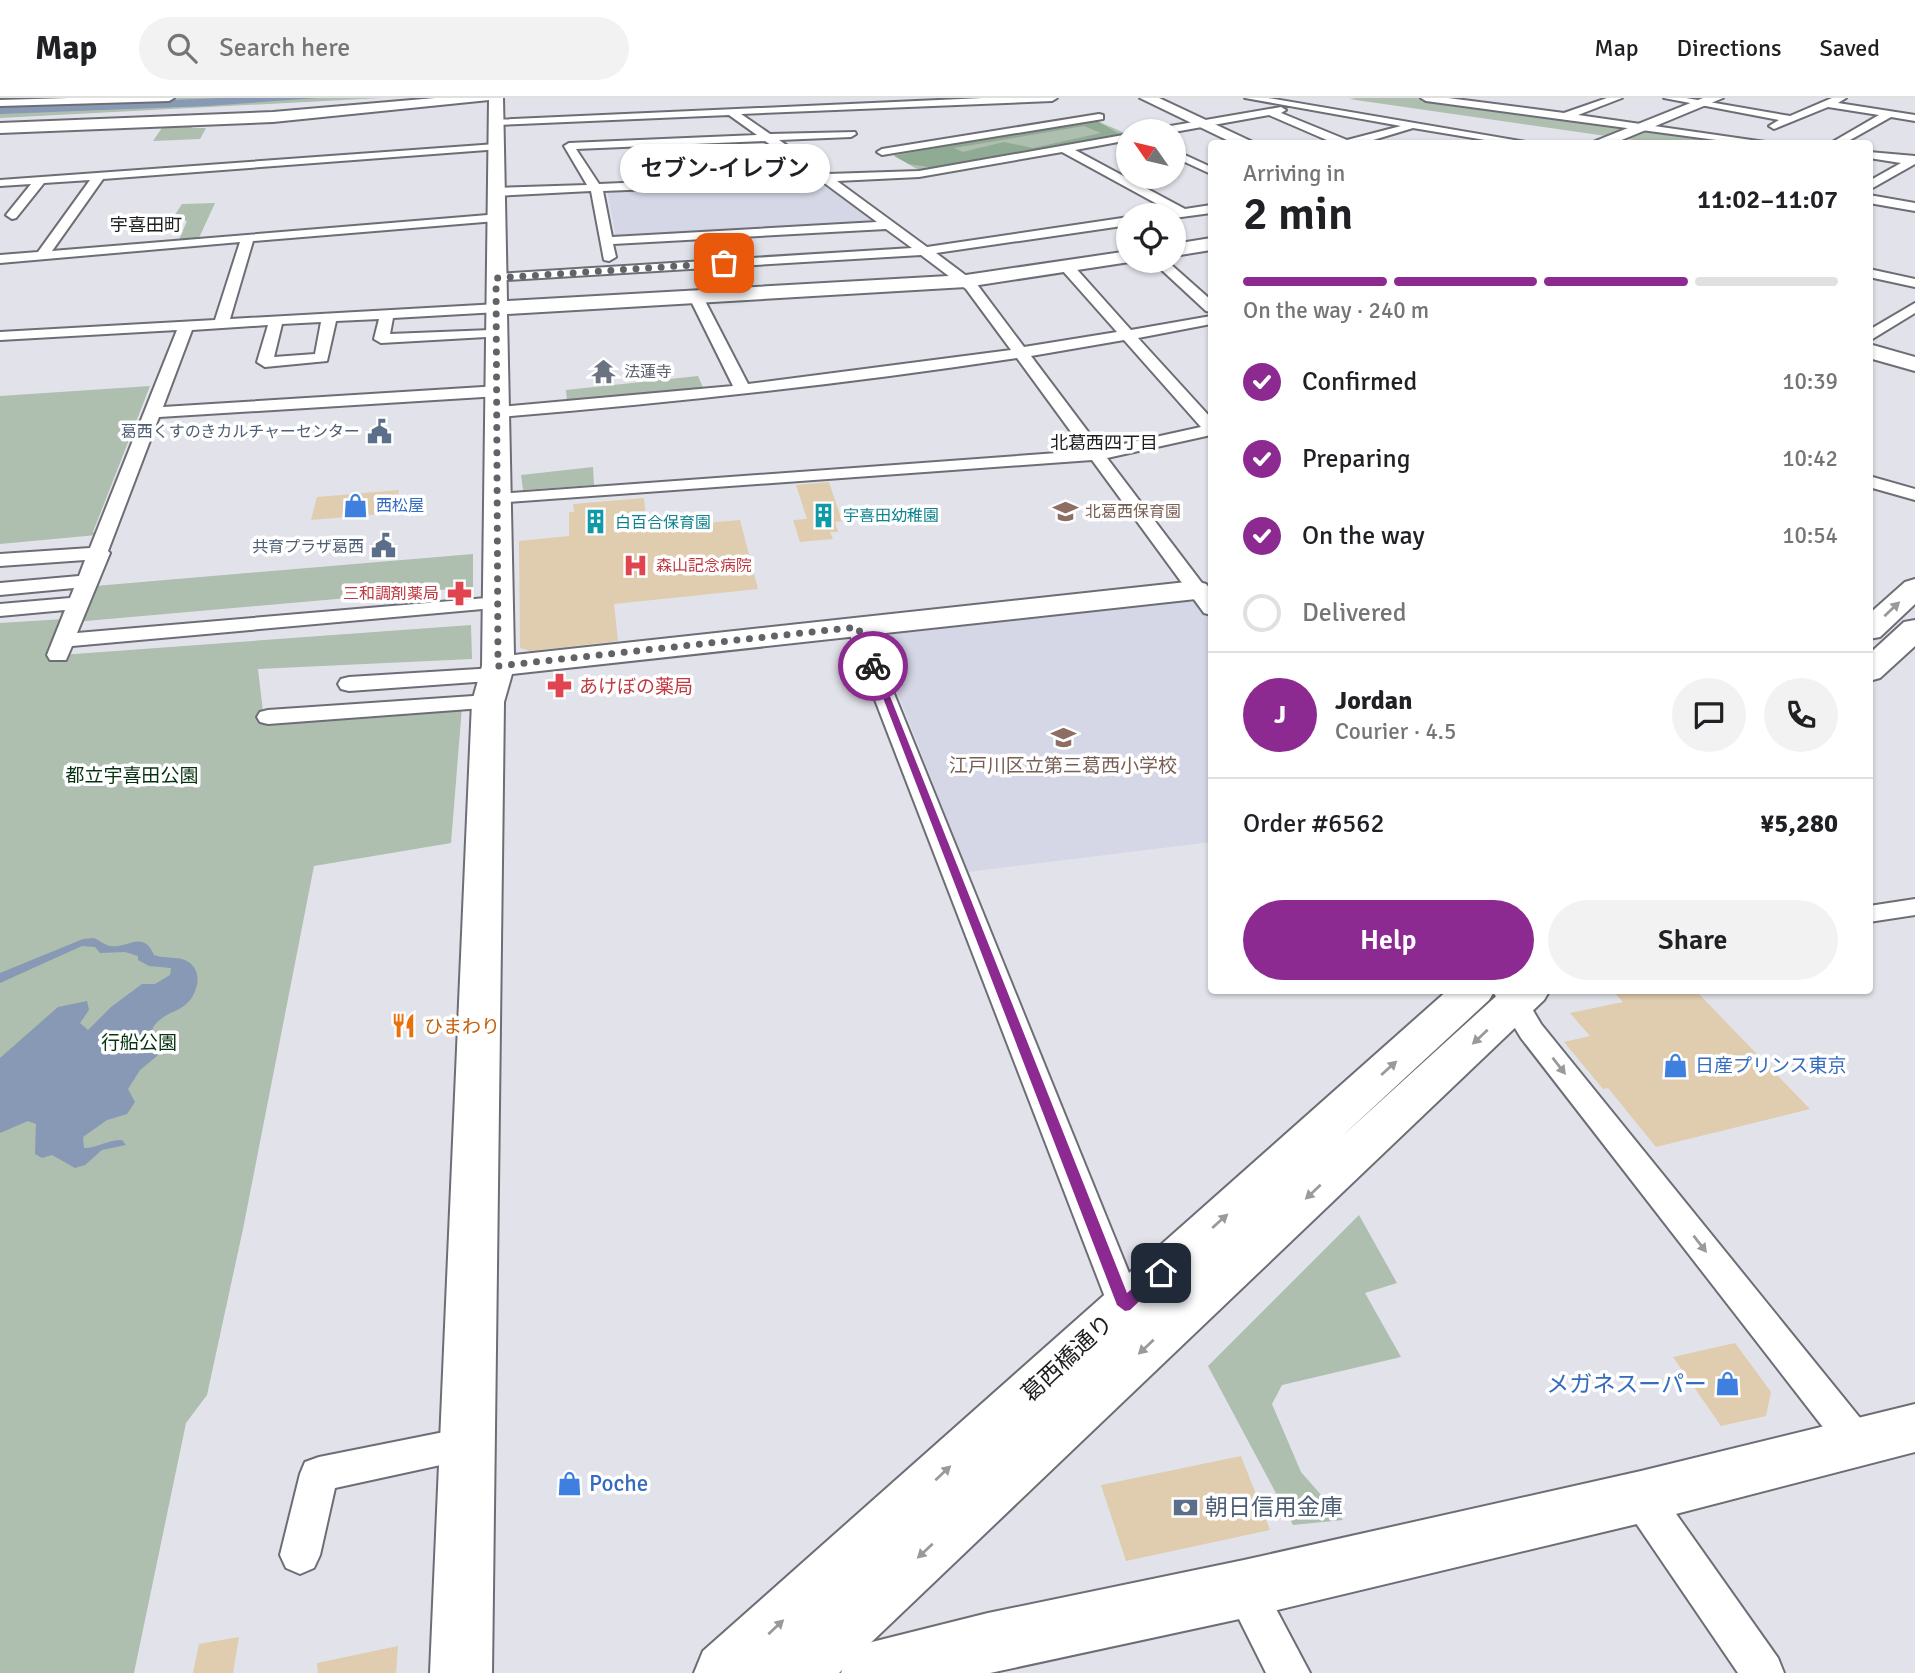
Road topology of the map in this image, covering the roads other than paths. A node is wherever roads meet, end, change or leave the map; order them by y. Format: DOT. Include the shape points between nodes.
graph roads {
  1 [pos="169,98"];
  2 [pos="483,98"];
  3 [pos="496,98"];
  4 [pos="900,98"];
  5 [pos="1052,98"];
  6 [pos="1147,98"];
  7 [pos="1252,98"];
  8 [pos="1426,98"];
  9 [pos="1516,98"];
  10 [pos="1617,98"];
  11 [pos="1668,98"];
  12 [pos="1840,98"];
  13 [pos="1342,99"];
  14 [pos="60,100"];
  15 [pos="1000,100"];
  16 [pos="1709,101"];
  17 [pos="0,103"];
  18 [pos="931,103"];
  19 [pos="911,104"];
  20 [pos="1826,104"];
  21 [pos="1302,106"];
  22 [pos="1490,107"];
  23 [pos="809,108"];
  24 [pos="1079,108"];
  25 [pos="731,112"];
  26 [pos="1270,112"];
  27 [pos="1889,114"];
  28 [pos="644,116"];
  29 [pos="954,116"];
  30 [pos="1563,117"];
  31 [pos="1915,118"];
  32 [pos="1791,119"];
  33 [pos="496,122"];
  34 [pos="966,122"];
  35 [pos="1204,123"];
  36 [pos="653,124"];
  37 [pos="1416,124"];
  38 [pos="1049,125"];
  39 [pos="1116,126"];
  40 [pos="1186,126"];
  41 [pos="1116,127"];
  42 [pos="1116,127"];
  43 [pos="1638,127"];
  44 [pos="0,128"];
  45 [pos="989,135"];
  46 [pos="1492,137"];
  47 [pos="768,138"];
  48 [pos="1742,139"];
  49 [pos="1240,140"];
  50 [pos="1336,140"];
  51 [pos="1360,140"];
  52 [pos="1484,140"];
  53 [pos="1509,140"];
  54 [pos="1606,140"];
  55 [pos="1748,140"];
  56 [pos="1841,140"];
  57 [pos="867,143"];
  58 [pos="496,147"];
  59 [pos="1062,148"];
  60 [pos="1873,155"];
  61 [pos="1186,159"];
  62 [pos="1914,160"];
  63 [pos="1208,170"];
  64 [pos="919,174"];
  65 [pos="99,176"];
  66 [pos="826,178"];
  67 [pos="41,180"];
  68 [pos="0,183"];
  69 [pos="1873,184"];
  70 [pos="595,188"];
  71 [pos="495,192"];
  72 [pos="1873,200"];
  73 [pos="1164,203"];
  74 [pos="1915,207"];
  75 [pos="1208,209"];
  76 [pos="1186,213"];
  77 [pos="12,215"];
  78 [pos="496,217"];
  79 [pos="1116,223"];
  80 [pos="890,225"];
  81 [pos="1100,225"];
  82 [pos="1116,234"];
  83 [pos="248,238"];
  84 [pos="607,241"];
  85 [pos="1208,244"];
  86 [pos="1186,248"];
  87 [pos="695,251"];
  88 [pos="925,251"];
  89 [pos="42,255"];
  90 [pos="0,259"];
  91 [pos="1116,259"];
  92 [pos="1067,267"];
  93 [pos="611,270"];
  94 [pos="1173,273"];
  95 [pos="1873,274"];
  96 [pos="966,281"];
  97 [pos="1208,283"];
  98 [pos="1915,283"];
  99 [pos="1189,286"];
  100 [pos="701,297"];
  101 [pos="1208,305"];
  102 [pos="493,306"];
  103 [pos="1915,307"];
  104 [pos="387,315"];
  105 [pos="329,318"];
  106 [pos="276,321"];
  107 [pos="1208,321"];
  108 [pos="221,324"];
  109 [pos="186,326"];
  110 [pos="1873,334"];
  111 [pos="1129,335"];
  112 [pos="0,336"];
  113 [pos="1873,352"];
  114 [pos="1021,353"];
  115 [pos="1915,364"];
  116 [pos="742,388"];
  117 [pos="499,401"];
  118 [pos="154,412"];
  119 [pos="1208,426"];
  120 [pos="1208,430"];
  121 [pos="1095,455"];
  122 [pos="1873,482"];
  123 [pos="1915,495"];
  124 [pos="499,499"];
  125 [pos="100,552"];
  126 [pos="0,560"];
  127 [pos="88,581"];
  128 [pos="1915,588"];
  129 [pos="0,589"];
  130 [pos="1206,595"];
  131 [pos="79,603"];
  132 [pos="498,603"];
  133 [pos="0,610"];
  134 [pos="1873,626"];
  135 [pos="858,627"];
  136 [pos="1915,629"];
  137 [pos="1873,667"];
  138 [pos="494,681"];
  139 [pos="349,684"];
  140 [pos="268,717"];
  141 [pos="1915,907"];
  142 [pos="1873,913"];
  143 [pos="1506,994"];
  144 [pos="1125,1305"];
  145 [pos="1915,1428"];
  146 [pos="1856,1441"];
  147 [pos="470,1444"];
  148 [pos="1641,1497"];
  149 [pos="300,1555"];
  150 [pos="1244,1588"];
  151 [pos="460,1673"];
  152 [pos="725,1673"];
  153 [pos="794,1673"];
  154 [pos="872,1673"];
  155 [pos="1289,1673"];
  156 [pos="1763,1673"];
  1 -- 14 [label="street"];
  2 -- 44 [label="street" via="273,117"];
  3 -- 33 [label="street"];
  4 -- 19 [label="street"];
  5 -- 15 [label="street"];
  6 -- 35 [label="street"];
  7 -- 21 [label="street"];
  8 -- 22 [label="street"];
  9 -- 22 [label="street"];
  10 -- 30 [label="street"];
  11 -- 16 [label="street"];
  12 -- 20 [label="street"];
  13 -- 21 [label="street"];
  14 -- 17 [label="street"];
  15 -- 18 [label="street"];
  15 -- 38 [label="street"];
  16 -- 32 [label="street"];
  16 -- 43 [label="street"];
  18 -- 19 [label="street"];
  18 -- 29 [label="street"];
  19 -- 23 [label="street"];
  20 -- 27 [label="street"];
  20 -- 32 [label="street"];
  21 -- 26 [label="street"];
  21 -- 37 [label="street"];
  22 -- 30 [label="street"];
  23 -- 25 [label="street"];
  23 -- 57 [label="street"];
  24 -- 39 [label="street"];
  25 -- 28 [label="street"];
  25 -- 47 [label="street"];
  26 -- 35 [label="street"];
  26 -- 50 [label="street"];
  27 -- 31 [label="street"];
  27 -- 56 [label="street"];
  28 -- 33 [label="street"];
  28 -- 36 [label="street"];
  30 -- 43 [label="street"];
  32 -- 48 [label="street"];
  33 -- 58 [label="street"];
  34 -- 45 [label="street"];
  35 -- 40 [label="street"];
  35 -- 49 [label="street"];
  37 -- 46 [label="street"];
  37 -- 51 [label="street"];
  38 -- 41 [label="street"];
  38 -- 45 [label="street"];
  42 -- 59 [label="street"];
  43 -- 48 [label="street"];
  43 -- 54 [label="street"];
  45 -- 57 [label="street"];
  46 -- 52 [label="street"];
  46 -- 53 [label="street"];
  47 -- 57 [label="street"];
  47 -- 66 [label="street"];
  47 -- 70 [label="street" via="667,138 569,146"];
  48 -- 55 [label="street"];
  57 -- 64 [label="street"];
  58 -- 65 [label="street"];
  58 -- 71 [label="street"];
  59 -- 64 [label="street"];
  59 -- 73 [label="street"];
  60 -- 62 [label="street"];
  61 -- 63 [label="street"];
  62 -- 69 [label="street"];
  64 -- 66 [label="street"];
  65 -- 67 [label="street"];
  65 -- 89 [label="street"];
  66 -- 70 [label="street"];
  66 -- 80 [label="street"];
  67 -- 68 [label="street"];
  67 -- 77 [label="street"];
  70 -- 71 [label="street"];
  70 -- 84 [label="street"];
  71 -- 78 [label="street"];
  72 -- 74 [label="street"];
  75 -- 76 [label="street"];
  78 -- 83 [label="street"];
  78 -- 102 [label="street"];
  79 -- 81 [label="street"];
  80 -- 87 [label="street"];
  80 -- 88 [label="street"];
  81 -- 82 [label="street"];
  81 -- 88 [label="street"];
  83 -- 89 [label="street"];
  83 -- 108 [label="street"];
  84 -- 87 [label="street"];
  84 -- 93 [label="street"];
  85 -- 86 [label="street"];
  87 -- 88 [label="street"];
  87 -- 93 [label="street"];
  87 -- 100 [label="street"];
  88 -- 96 [label="street"];
  89 -- 90 [label="street"];
  91 -- 92 [label="street"];
  92 -- 96 [label="street"];
  92 -- 111 [label="street"];
  93 -- 102 [label="street"];
  94 -- 99 [label="street"];
  95 -- 98 [label="street"];
  96 -- 100 [label="street"];
  96 -- 114 [label="street"];
  97 -- 99 [label="street"];
  99 -- 101 [label="street"];
  100 -- 102 [label="street"];
  100 -- 116 [label="street"];
  102 -- 104 [label="street"];
  102 -- 104 [label="street" via="381,339"];
  102 -- 117 [label="street"];
  103 -- 110 [label="street"];
  104 -- 105 [label="street"];
  105 -- 106 [label="street"];
  105 -- 106 [label="street" via="322,358 265,362"];
  106 -- 108 [label="street"];
  107 -- 111 [label="street"];
  108 -- 109 [label="street"];
  109 -- 112 [label="street"];
  109 -- 118 [label="street"];
  111 -- 114 [label="street"];
  111 -- 119 [label="street"];
  113 -- 115 [label="street"];
  114 -- 116 [label="street"];
  114 -- 121 [label="street"];
  116 -- 117 [label="street" via="645,401"];
  117 -- 118 [label="street"];
  117 -- 124 [label="street"];
  118 -- 125 [label="street"];
  120 -- 121 [label="street"];
  121 -- 124 [label="street"];
  121 -- 130 [label="street"];
  122 -- 123 [label="street"];
  124 -- 132 [label="street"];
  125 -- 126 [label="street"];
  125 -- 127 [label="street"];
  127 -- 129 [label="street"];
  127 -- 131 [label="street"];
  134 -- 128 [label="street, one-way"];
  130 -- 135 [label="street"];
  131 -- 132 [label="street" via="61,648"];
  131 -- 133 [label="street"];
  132 -- 138 [label="street"];
  135 -- 138 [label="street"];
  135 -- 144 [label="street"];
  136 -- 137 [label="street"];
  138 -- 139 [label="street"];
  138 -- 140 [label="street"];
  138 -- 147 [label="street"];
  141 -- 142 [label="street"];
  144 -- 143 [label="street, 葛西橋通り, one-way"];
  143 -- 146 [label="street, one-way"];
  143 -- 153 [label="street, one-way"];
  152 -- 144 [label="street, 葛西橋通り, one-way"];
  145 -- 146 [label="street"];
  146 -- 148 [label="street"];
  147 -- 149 [label="street" via="319,1474"];
  147 -- 151 [label="street"];
  148 -- 150 [label="street"];
  148 -- 156 [label="street"];
  150 -- 154 [label="street"];
  150 -- 155 [label="street"];
}
